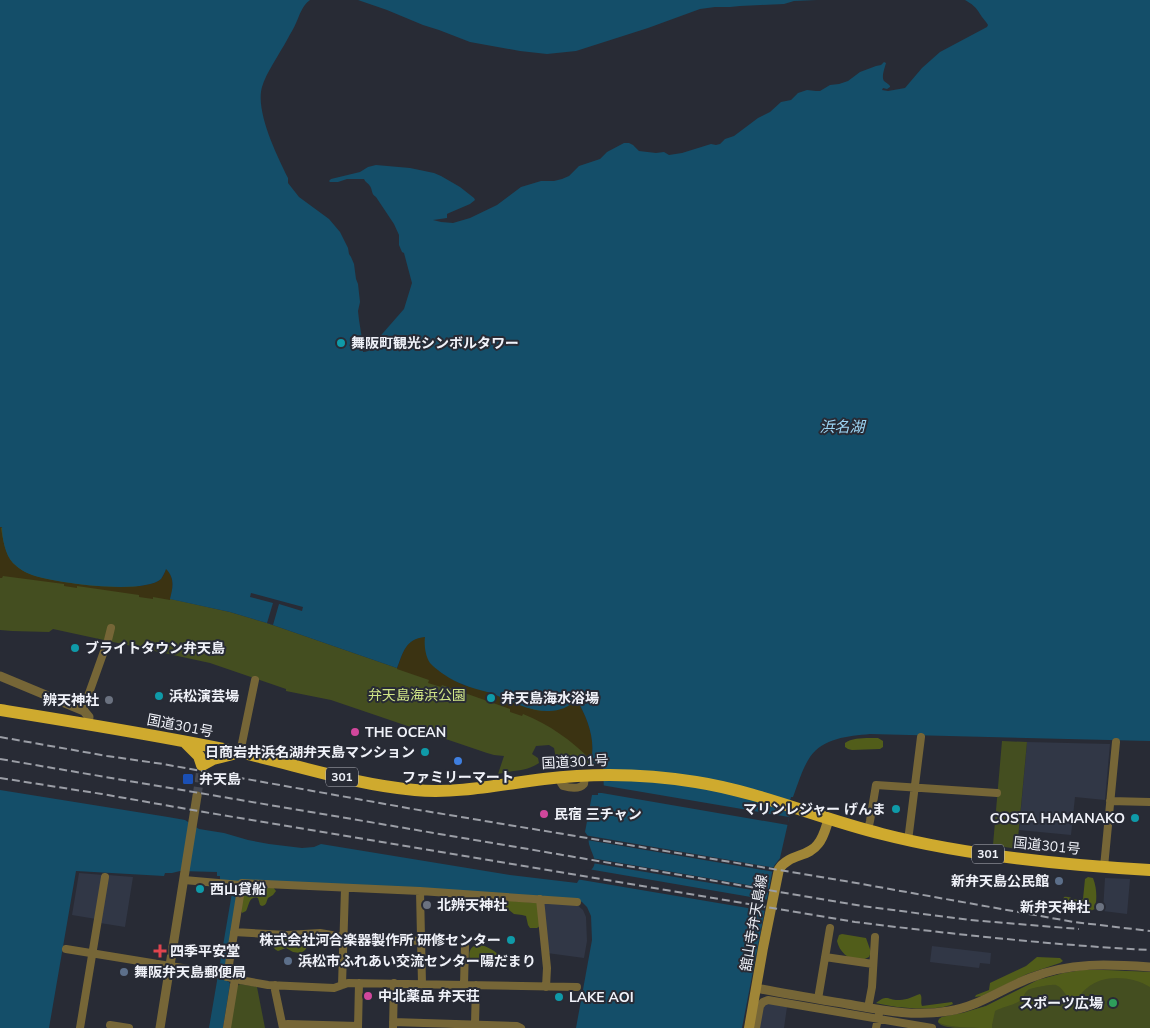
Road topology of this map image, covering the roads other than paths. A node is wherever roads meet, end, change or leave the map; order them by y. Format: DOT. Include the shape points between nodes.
graph roads {
  1 [pos="111,628"];
  2 [pos="0,676"];
  3 [pos="255,680"];
  4 [pos="0,710"];
  5 [pos="83,710"];
  6 [pos="88,724"];
  7 [pos="921,737"];
  8 [pos="185,742"];
  9 [pos="1116,742"];
  10 [pos="240,753"];
  11 [pos="915,788"];
  12 [pos="997,793"];
  13 [pos="198,796"];
  14 [pos="1110,801"];
  15 [pos="1150,802"];
  16 [pos="829,818"];
  17 [pos="868,830"];
  18 [pos="908,840"];
  19 [pos="1104,867"];
  20 [pos="1150,870"];
  21 [pos="105,877"];
  22 [pos="185,877"];
  23 [pos="238,884"];
  24 [pos="345,888"];
  25 [pos="420,891"];
  26 [pos="540,899"];
  27 [pos="576,902"];
  28 [pos="830,928"];
  29 [pos="234,932"];
  30 [pos="343,937"];
  31 [pos="875,937"];
  32 [pos="421,941"];
  33 [pos="465,946"];
  34 [pos="66,948"];
  35 [pos="92,953"];
  36 [pos="825,957"];
  37 [pos="873,964"];
  38 [pos="171,966"];
  39 [pos="1150,967"];
  40 [pos="230,977"];
  41 [pos="359,983"];
  42 [pos="394,984"];
  43 [pos="422,984"];
  44 [pos="342,985"];
  45 [pos="464,985"];
  46 [pos="476,985"];
  47 [pos="276,986"];
  48 [pos="546,987"];
  49 [pos="577,987"];
  50 [pos="756,988"];
  51 [pos="818,999"];
  52 [pos="868,1008"];
  53 [pos="879,1014"];
  54 [pos="475,1024"];
  55 [pos="110,1025"];
  56 [pos="393,1025"];
  57 [pos="283,1026"];
  58 [pos="358,1027"];
  59 [pos="80,1028"];
  60 [pos="129,1028"];
  61 [pos="160,1028"];
  62 [pos="227,1028"];
  63 [pos="521,1028"];
  64 [pos="749,1028"];
  65 [pos="756,1028"];
  66 [pos="876,1028"];
  67 [pos="932,1028"];
  1 -- 5 [label="street"];
  2 -- 5 [label="street"];
  3 -- 10 [label="street"];
  4 -- 6 [label="highway, 国道301号 / 301"];
  5 -- 6 [label="street" via="88,714"];
  6 -- 8 [label="highway, 国道301号 / 301"];
  7 -- 11 [label="street"];
  8 -- 10 [label="highway, 国道301号 / 301"];
  8 -- 10 [label="highway" via="199,756 202,767 218,757"];
  9 -- 14 [label="street"];
  10 -- 16 [label="highway, 国道301号 / 301" via="414,790 449,790 561,777 649,776 745,792"];
  11 -- 12 [label="street"];
  11 -- 17 [label="street" via="876,785"];
  11 -- 18 [label="street"];
  13 -- 22 [label="street"];
  14 -- 15 [label="street"];
  14 -- 19 [label="street"];
  16 -- 17 [label="highway, 国道301号 / 301"];
  16 -- 50 [label="main road, 舘山寺弁天島線" via="815,848 778,869"];
  17 -- 18 [label="highway, 国道301号 / 301"];
  18 -- 19 [label="highway, 国道301号 / 301" via="962,850"];
  19 -- 20 [label="highway, 国道301号 / 301"];
  21 -- 35 [label="street"];
  22 -- 23 [label="street"];
  22 -- 38 [label="street"];
  23 -- 24 [label="street"];
  23 -- 29 [label="street"];
  24 -- 25 [label="street"];
  24 -- 30 [label="street"];
  25 -- 26 [label="street"];
  25 -- 32 [label="street"];
  26 -- 27 [label="street"];
  26 -- 48 [label="street"];
  28 -- 36 [label="street"];
  29 -- 30 [label="street" via="320,933"];
  29 -- 40 [label="street"];
  30 -- 32 [label="street"];
  30 -- 44 [label="street"];
  31 -- 37 [label="street"];
  32 -- 43 [label="street"];
  33 -- 45 [label="street"];
  34 -- 35 [label="street"];
  35 -- 38 [label="street"];
  35 -- 59 [label="street"];
  36 -- 37 [label="street"];
  36 -- 51 [label="street"];
  37 -- 52 [label="street"];
  38 -- 40 [label="street"];
  38 -- 61 [label="street"];
  39 -- 53 [label="street" via="1072,966 1037,975 984,1001 957,1009 934,1013"];
  40 -- 47 [label="street"];
  40 -- 62 [label="street"];
  41 -- 42 [label="street"];
  41 -- 44 [label="street"];
  41 -- 58 [label="street"];
  42 -- 43 [label="street"];
  42 -- 56 [label="street"];
  43 -- 45 [label="street"];
  44 -- 47 [label="street" via="334,988"];
  45 -- 46 [label="street"];
  46 -- 48 [label="street"];
  46 -- 54 [label="street"];
  47 -- 57 [label="street"];
  48 -- 49 [label="street"];
  50 -- 51 [label="street"];
  50 -- 64 [label="main road, 舘山寺弁天島線"];
  51 -- 52 [label="street"];
  52 -- 53 [label="street"];
  53 -- 65 [label="street" via="766,1000 760,1006"];
  53 -- 66 [label="street"];
  53 -- 67 [label="street"];
  54 -- 56 [label="street"];
  54 -- 63 [label="street"];
  55 -- 60 [label="street"];
  57 -- 58 [label="street"];
}
